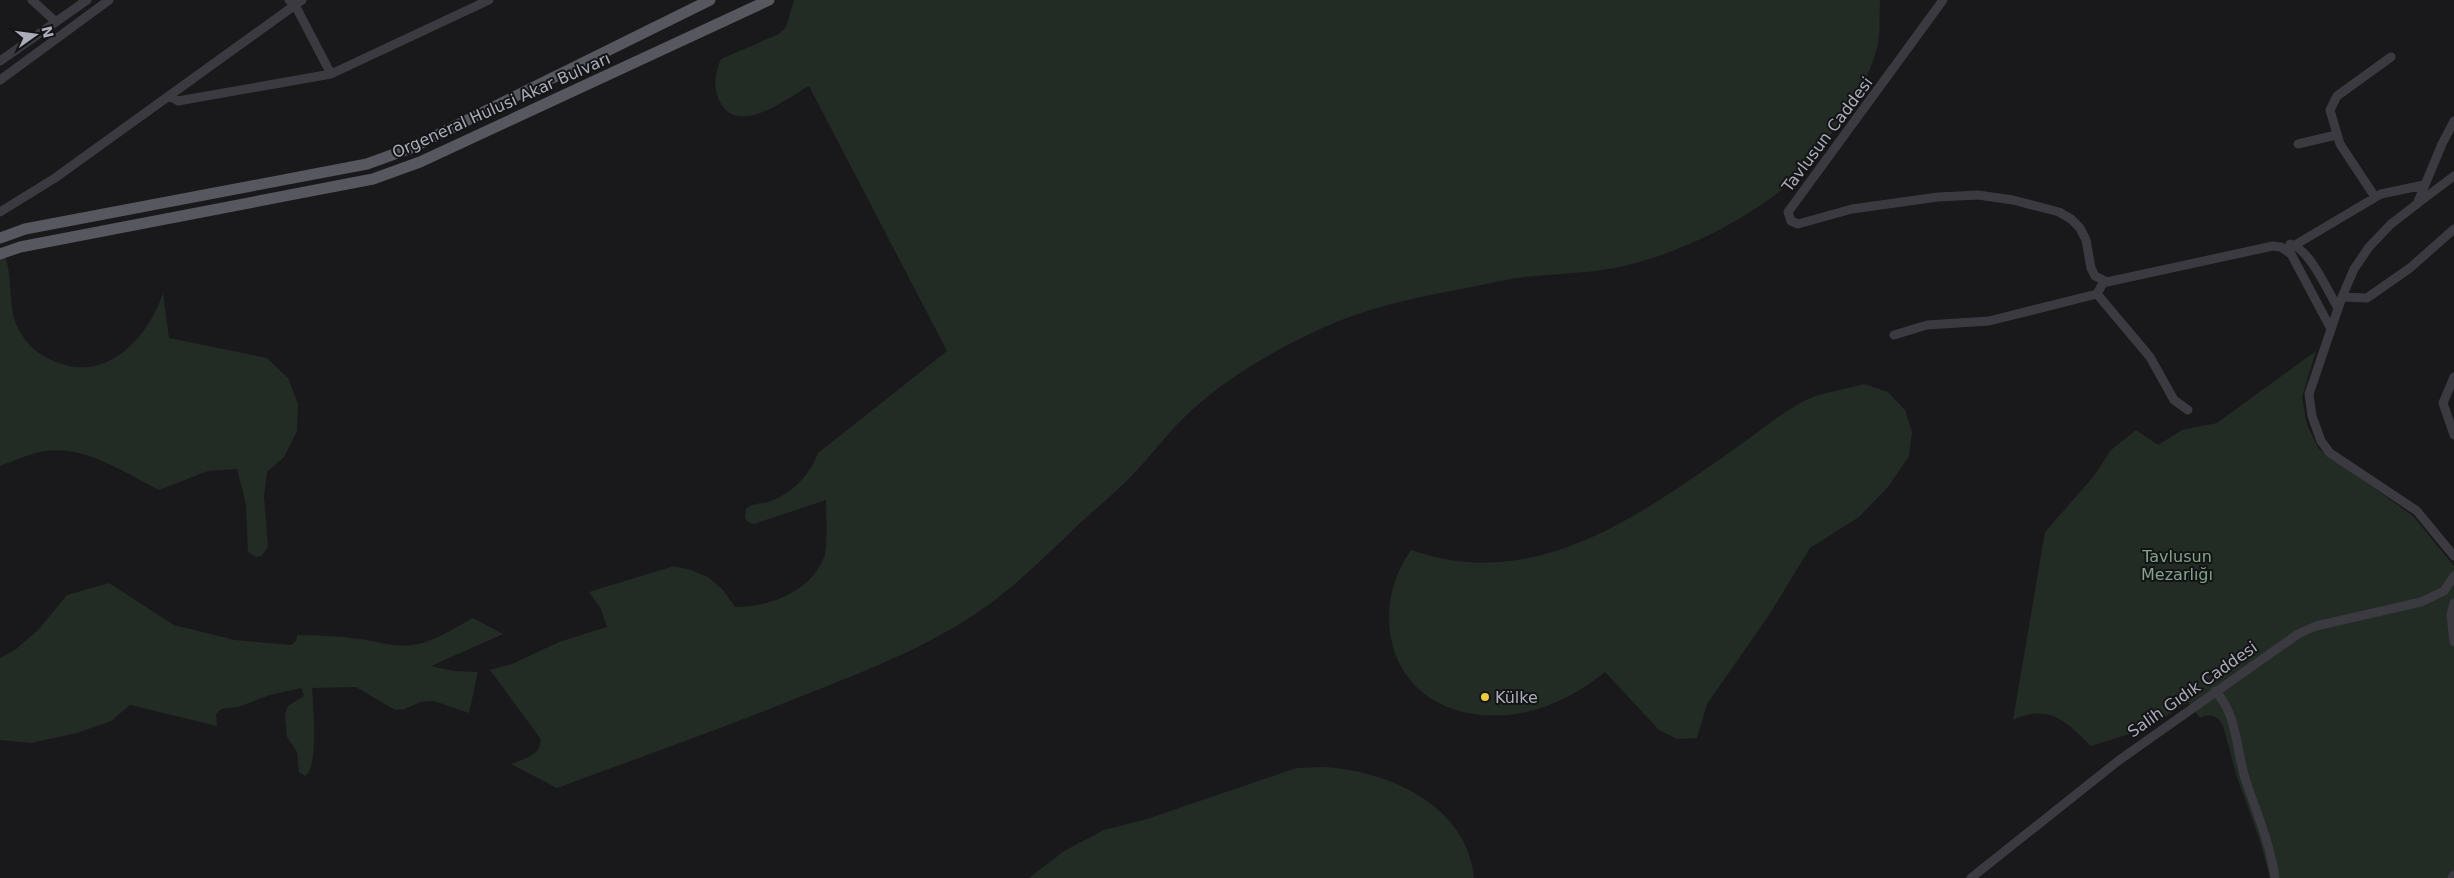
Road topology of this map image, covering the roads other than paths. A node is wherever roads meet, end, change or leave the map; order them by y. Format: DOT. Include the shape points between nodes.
graph roads {
  1 [pos="32,0"];
  2 [pos="87,0"];
  3 [pos="109,0"];
  4 [pos="488,0"];
  5 [pos="769,0"];
  6 [pos="1943,0"];
  7 [pos="707,1"];
  8 [pos="295,2"];
  9 [pos="56,22"];
  10 [pos="2391,57"];
  11 [pos="0,61"];
  12 [pos="331,74"];
  13 [pos="0,80"];
  14 [pos="170,96"];
  15 [pos="2454,121"];
  16 [pos="2336,135"];
  17 [pos="2298,144"];
  18 [pos="2454,176"];
  19 [pos="2424,185"];
  20 [pos="2375,197"];
  21 [pos="2417,204"];
  22 [pos="0,212"];
  23 [pos="2454,229"];
  24 [pos="0,238"];
  25 [pos="2295,245"];
  26 [pos="2273,246"];
  27 [pos="0,254"];
  28 [pos="2104,281"];
  29 [pos="2096,294"];
  30 [pos="2342,297"];
  31 [pos="2338,308"];
  32 [pos="2331,329"];
  33 [pos="1894,335"];
  34 [pos="2454,377"];
  35 [pos="2454,392"];
  36 [pos="2188,410"];
  37 [pos="2447,414"];
  38 [pos="2454,435"];
  39 [pos="2454,556"];
  40 [pos="2454,576"];
  41 [pos="2454,603"];
  42 [pos="2454,642"];
  43 [pos="2215,691"];
  44 [pos="2454,875"];
  45 [pos="1971,878"];
  46 [pos="2275,878"];
  47 [pos="2452,878"];
  1 -- 9 [label="street"];
  2 -- 9 [label="street"];
  3 -- 13 [label="street"];
  4 -- 12 [label="street"];
  5 -- 27 [label="main road, Orgeneral Hulusi Akar Bulvarı" via="420,162 373,179"];
  6 -- 28 [label="street, Tavlusun Caddesi" via="1788,212 1789,220 1798,224 1852,208 1938,197 1996,197 2059,212 2071,219 2083,234 2095,276"];
  7 -- 24 [label="main road, Orgeneral Hulusi Akar Bulvarı" via="411,148 367,164 26,229"];
  8 -- 12 [label="street"];
  8 -- 14 [label="street"];
  9 -- 11 [label="street"];
  10 -- 16 [label="street" via="2334,100 2330,116"];
  12 -- 14 [label="street" via="178,101"];
  14 -- 22 [label="street" via="55,178"];
  15 -- 19 [label="street"];
  16 -- 17 [label="street"];
  16 -- 20 [label="street"];
  18 -- 21 [label="street"];
  19 -- 20 [label="street"];
  19 -- 21 [label="street"];
  20 -- 25 [label="street"];
  21 -- 30 [label="street" via="2369,247 2354,269"];
  23 -- 30 [label="street" via="2410,268 2367,298"];
  25 -- 26 [label="street" via="2283,243"];
  25 -- 31 [label="street" via="2306,254"];
  26 -- 28 [label="street"];
  26 -- 32 [label="street" via="2281,246 2291,254"];
  28 -- 29 [label="street"];
  29 -- 33 [label="street" via="1989,321 1927,326"];
  29 -- 36 [label="street" via="2150,357 2174,400"];
  30 -- 31 [label="street"];
  31 -- 32 [label="street"];
  32 -- 39 [label="street" via="2310,394 2312,416 2321,442 2344,464 2416,511"];
  34 -- 37 [label="street" via="2443,403"];
  35 -- 37 [label="street"];
  37 -- 38 [label="street"];
  40 -- 43 [label="street, Salih Gıdık Caddesi" via="2444,591 2421,602 2304,631"];
  41 -- 42 [label="street"];
  43 -- 45 [label="street, Salih Gıdık Caddesi" via="2118,761"];
  43 -- 46 [label="street" via="2225,702 2230,715"];
  44 -- 47 [label="street"];
}
